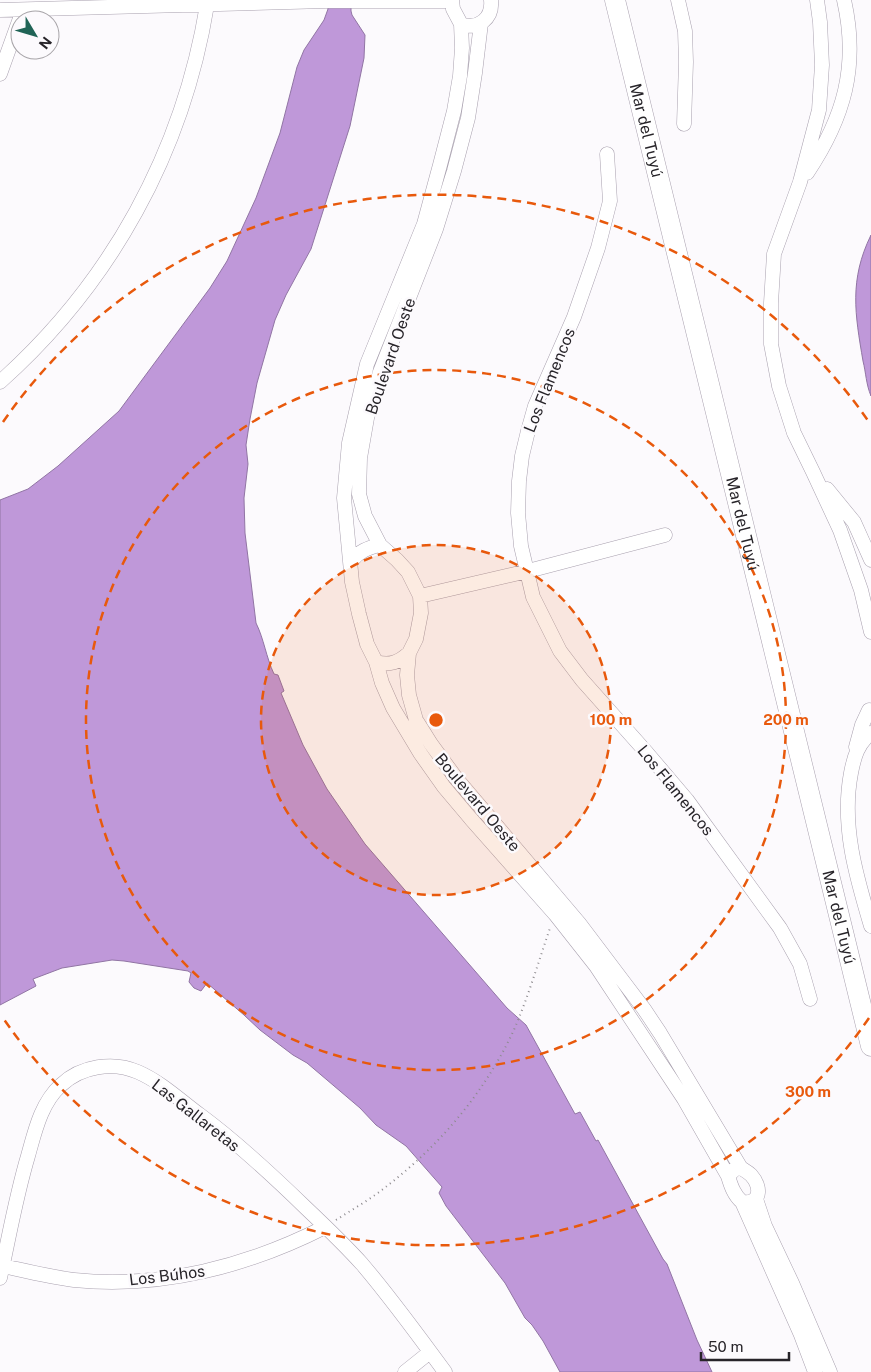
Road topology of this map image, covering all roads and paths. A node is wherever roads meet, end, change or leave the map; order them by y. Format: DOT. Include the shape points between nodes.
graph roads {
  1 [pos="491,0"];
  2 [pos="615,0"];
  3 [pos="678,0"];
  4 [pos="817,0"];
  5 [pos="844,0"];
  6 [pos="326,1"];
  7 [pos="355,1"];
  8 [pos="452,1"];
  9 [pos="207,5"];
  10 [pos="22,10"];
  11 [pos="481,23"];
  12 [pos="461,24"];
  13 [pos="10,45"];
  14 [pos="0,74"];
  15 [pos="819,110"];
  16 [pos="839,115"];
  17 [pos="684,124"];
  18 [pos="607,154"];
  19 [pos="800,182"];
  20 [pos="430,227"];
  21 [pos="0,382"];
  22 [pos="361,417"];
  23 [pos="814,472"];
  24 [pos="854,522"];
  25 [pos="840,530"];
  26 [pos="666,535"];
  27 [pos="380,545"];
  28 [pos="871,560"];
  29 [pos="351,561"];
  30 [pos="528,571"];
  31 [pos="866,589"];
  32 [pos="420,596"];
  33 [pos="871,632"];
  34 [pos="409,653"];
  35 [pos="376,662"];
  36 [pos="871,708"];
  37 [pos="871,733"];
  38 [pos="854,756"];
  39 [pos="456,778"];
  40 [pos="444,787"];
  41 [pos="555,914"];
  42 [pos="871,926"];
  43 [pos="574,927"];
  44 [pos="810,1000"];
  45 [pos="871,1046"];
  46 [pos="690,1097"];
  47 [pos="741,1168"];
  48 [pos="728,1176"];
  49 [pos="756,1199"];
  50 [pos="742,1202"];
  51 [pos="325,1227"];
  52 [pos="1,1272"];
  53 [pos="786,1285"];
  54 [pos="430,1352"];
  55 [pos="405,1372"];
  56 [pos="444,1372"];
  57 [pos="815,1372"];
  58 [pos="830,1372"];
  1 -- 11 [label="street, Boulevard Oeste" via="489,14"];
  2 -- 45 [label="street, Mar del Tuyú"];
  3 -- 17 [label="street" via="686,62"];
  4 -- 15 [label="street" via="822,65"];
  5 -- 16 [label="street" via="850,47 847,82"];
  6 -- 7 [label="street"];
  6 -- 9 [label="street"];
  7 -- 8 [label="street"];
  8 -- 12 [label="street, Boulevard Oeste" via="452,9"];
  9 -- 10 [label="street"];
  9 -- 21 [label="street" via="197,59 181,114 138,209 87,289 57,325"];
  11 -- 12 [label="street" via="474,26"];
  11 -- 20 [label="street, Boulevard Oeste" via="468,118 454,171"];
  12 -- 20 [label="street, Boulevard Oeste" via="462,48 454,111"];
  13 -- 14 [label="street"];
  15 -- 16 [label="street"];
  15 -- 19 [label="street"];
  16 -- 19 [label="street" via="821,152"];
  18 -- 30 [label="street, Los Flamencos" via="610,201 598,248 536,406 522,456 518,513 521,546"];
  19 -- 23 [label="street" via="774,254 771,344 778,386 794,433"];
  20 -- 22 [label="street, Boulevard Oeste" via="367,364"];
  22 -- 27 [label="street, Boulevard Oeste" via="359,494 365,516"];
  22 -- 29 [label="street, Boulevard Oeste" via="349,443 344,498"];
  23 -- 24 [label="street"];
  23 -- 25 [label="street"];
  24 -- 25 [label="street"];
  24 -- 28 [label="street"];
  25 -- 31 [label="street"];
  26 -- 30 [label="street"];
  27 -- 29 [label="street" via="358,552"];
  27 -- 32 [label="street, Boulevard Oeste" via="408,572"];
  29 -- 35 [label="street, Boulevard Oeste" via="359,614"];
  30 -- 32 [label="street"];
  30 -- 44 [label="street, Los Flamencos" via="533,596 560,651 687,800 743,875 780,928 800,964"];
  31 -- 33 [label="street"];
  32 -- 34 [label="street, Boulevard Oeste" via="418,630"];
  34 -- 35 [label="street" via="400,661"];
  34 -- 39 [label="street, Boulevard Oeste" via="409,695 416,720"];
  35 -- 40 [label="street, Boulevard Oeste" via="393,708"];
  36 -- 38 [label="street" via="859,734"];
  37 -- 38 [label="street"];
  38 -- 42 [label="street" via="847,792 848,835"];
  39 -- 40 [label="street"];
  39 -- 43 [label="street, Boulevard Oeste"];
  40 -- 41 [label="street, Boulevard Oeste"];
  41 -- 43 [label="street, Boulevard Oeste"];
  41 -- 51 [label="path" via="524,1005 485,1082 454,1123 408,1169"];
  43 -- 46 [label="street, Boulevard Oeste" via="596,966"];
  46 -- 47 [label="street, Boulevard Oeste"];
  46 -- 48 [label="street, Boulevard Oeste"];
  47 -- 48 [label="street"];
  47 -- 49 [label="street" via="756,1184"];
  48 -- 50 [label="street" via="736,1197"];
  49 -- 50 [label="street"];
  49 -- 53 [label="street"];
  50 -- 53 [label="street"];
  51 -- 52 [label="street, Los Búhos" via="253,1258 219,1268 161,1278 73,1280"];
  51 -- 52 [label="street, Las Gallaretas" via="215,1126 155,1082 126,1068 96,1068 70,1077 59,1086 44,1108 17,1195"];
  51 -- 54 [label="street, Las Gallaretas" via="399,1309"];
  53 -- 57 [label="street"];
  53 -- 58 [label="street"];
  54 -- 55 [label="street"];
  54 -- 56 [label="street, Las Gallaretas"];
}
